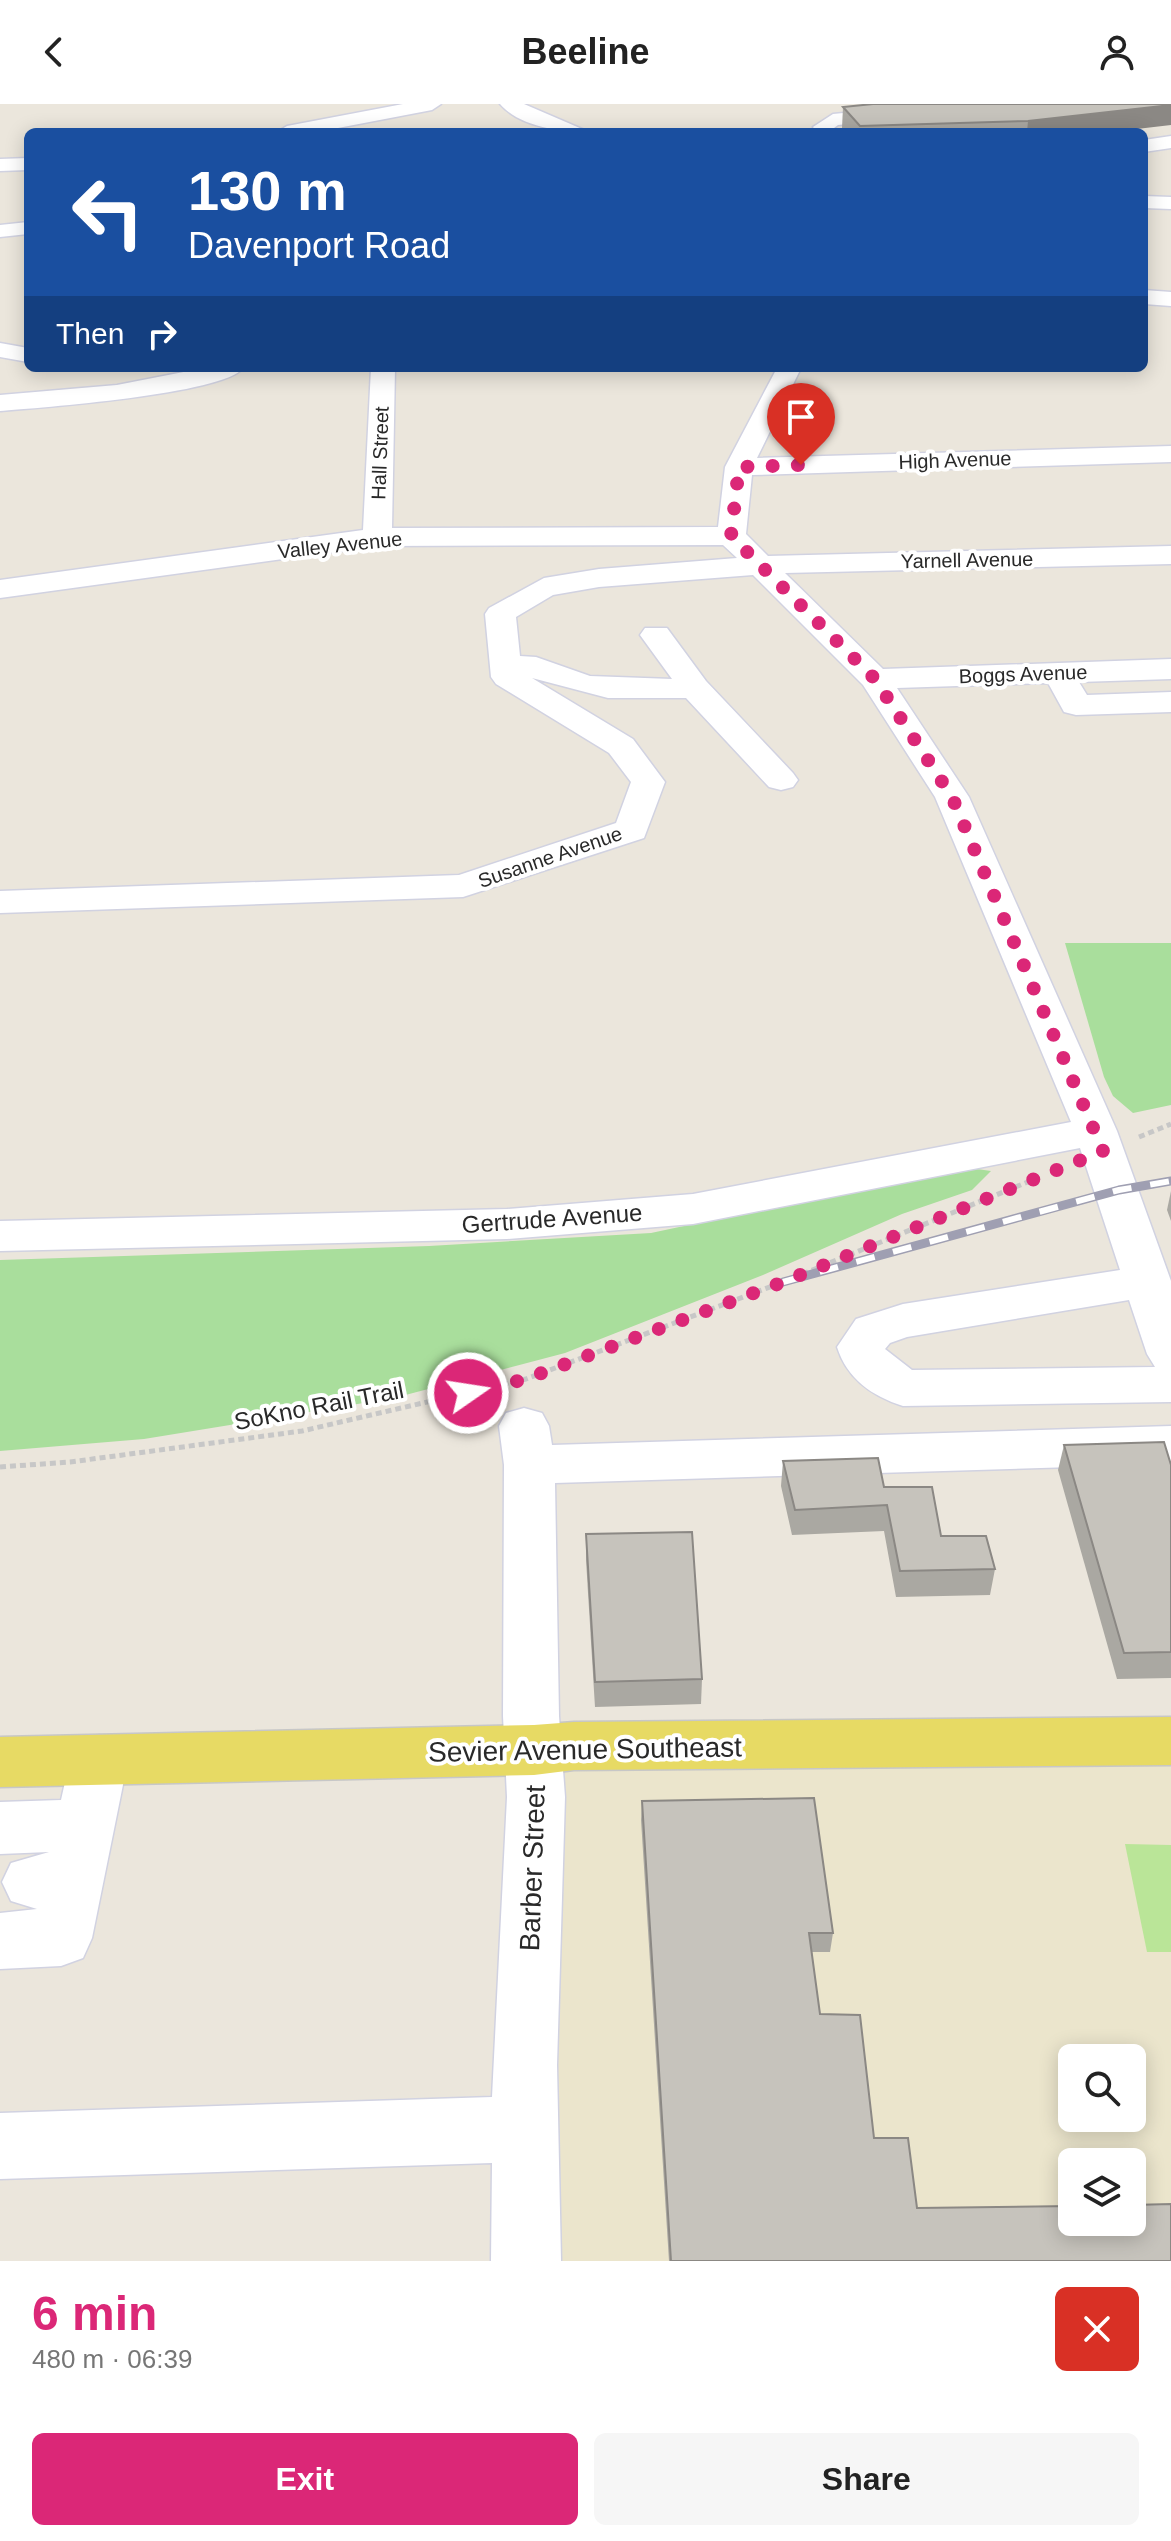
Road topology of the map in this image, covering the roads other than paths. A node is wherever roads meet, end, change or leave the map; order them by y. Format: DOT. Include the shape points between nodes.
graph roads {
  1 [pos="432,104"];
  2 [pos="509,104"];
  3 [pos="993,104"];
  4 [pos="308,128"];
  5 [pos="568,128"];
  6 [pos="824,128"];
  7 [pos="1171,142"];
  8 [pos="1148,145"];
  9 [pos="24,164"];
  10 [pos="0,165"];
  11 [pos="1148,202"];
  12 [pos="1171,203"];
  13 [pos="24,228"];
  14 [pos="0,231"];
  15 [pos="1148,297"];
  16 [pos="1171,299"];
  17 [pos="0,350"];
  18 [pos="24,354"];
  19 [pos="219,372"];
  20 [pos="383,372"];
  21 [pos="787,372"];
  22 [pos="0,403"];
  23 [pos="1171,454"];
  24 [pos="739,467"];
  25 [pos="731,536"];
  26 [pos="377,537"];
  27 [pos="1171,555"];
  28 [pos="763,565"];
  29 [pos="0,589"];
  30 [pos="656,635"];
  31 [pos="505,655"];
  32 [pos="1171,669"];
  33 [pos="1058,672"];
  34 [pos="875,679"];
  35 [pos="695,688"];
  36 [pos="1171,702"];
  37 [pos="781,780"];
  38 [pos="0,902"];
  39 [pos="1100,1141"];
  40 [pos="0,1236"];
  41 [pos="1148,1281"];
  42 [pos="1171,1354"];
  43 [pos="1171,1384"];
  44 [pos="1171,1445"];
  45 [pos="1171,1741"];
  46 [pos="534,1750"];
  47 [pos="99,1760"];
  48 [pos="0,1762"];
  49 [pos="0,1828"];
  50 [pos="64,1863"];
  51 [pos="0,1941"];
  52 [pos="524,2129"];
  53 [pos="0,2146"];
  54 [pos="526,2261"];
  1 -- 4 [label="street"];
  2 -- 5 [label="street"];
  3 -- 6 [label="street" via="833,120"];
  7 -- 8 [label="street"];
  9 -- 10 [label="street"];
  11 -- 12 [label="street"];
  13 -- 14 [label="street"];
  15 -- 16 [label="street"];
  17 -- 18 [label="street"];
  19 -- 22 [label="street" via="111,394"];
  20 -- 26 [label="street, Hall Street"];
  21 -- 24 [label="street"];
  23 -- 24 [label="street, High Avenue"];
  24 -- 25 [label="street"];
  25 -- 26 [label="street, Valley Avenue"];
  25 -- 28 [label="street"];
  26 -- 29 [label="street, Valley Avenue"];
  27 -- 28 [label="street, Yarnell Avenue"];
  28 -- 31 [label="street, Susanne Avenue" via="544,587 500,614"];
  28 -- 34 [label="street"];
  30 -- 35 [label="street"];
  31 -- 35 [label="street" via="568,683 612,691"];
  31 -- 38 [label="street, Susanne Avenue" via="507,677 621,746 648,782 631,830 463,886"];
  32 -- 33 [label="street, Boggs Avenue"];
  33 -- 34 [label="street, Boggs Avenue"];
  33 -- 36 [label="street" via="1076,705"];
  34 -- 39 [label="street" via="952,797"];
  35 -- 37 [label="street"];
  39 -- 40 [label="street, Gertrude Avenue" via="693,1209 507,1224"];
  39 -- 41 [label="street"];
  41 -- 42 [label="street"];
  41 -- 43 [label="street" via="903,1321 873,1331 861,1347 866,1363 903,1388"];
  44 -- 46 [label="street, Barber Street" via="526,1446"];
  45 -- 46 [label="main road, Sevier Avenue Southeast"];
  46 -- 47 [label="main road, Sevier Avenue Southeast"];
  46 -- 52 [label="street, Barber Street"];
  47 -- 48 [label="main road, Sevier Avenue Southeast"];
  47 -- 50 [label="street"];
  49 -- 50 [label="street"];
  50 -- 51 [label="street" via="61,1938"];
  52 -- 53 [label="street"];
  52 -- 54 [label="street, Barber Street"];
}
